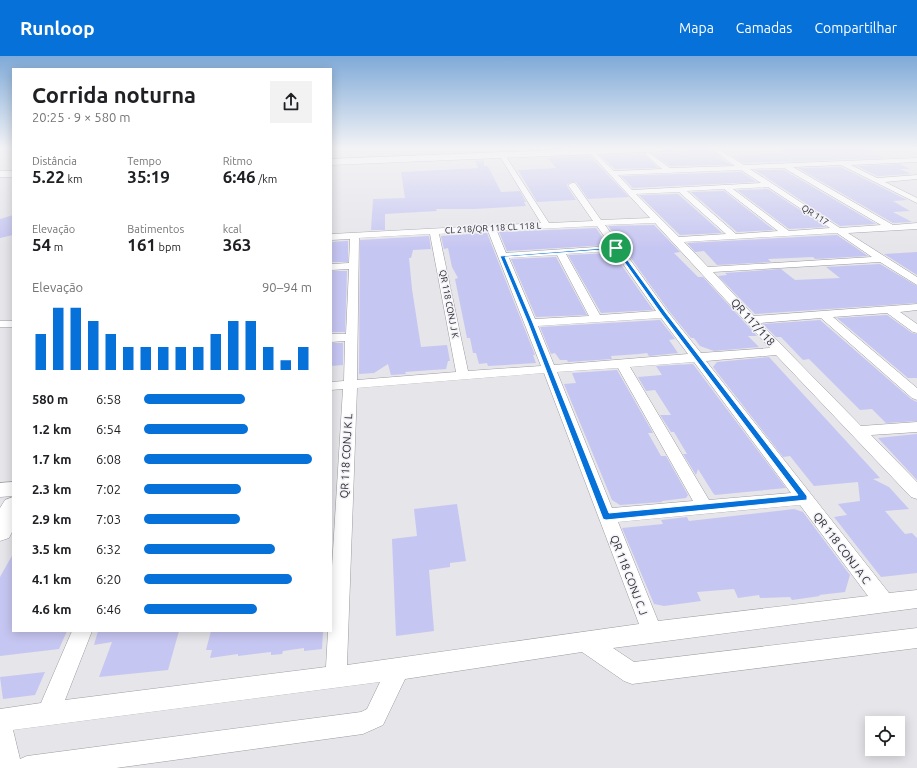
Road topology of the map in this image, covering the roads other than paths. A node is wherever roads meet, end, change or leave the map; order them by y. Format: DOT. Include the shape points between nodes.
graph roads {
  1 [pos="515,181"];
  2 [pos="619,181"];
  3 [pos="763,181"];
  4 [pos="813,181"];
  5 [pos="825,181"];
  6 [pos="878,181"];
  7 [pos="829,182"];
  8 [pos="572,185"];
  9 [pos="769,185"];
  10 [pos="726,187"];
  11 [pos="680,189"];
  12 [pos="629,192"];
  13 [pos="917,201"];
  14 [pos="656,220"];
  15 [pos="598,222"];
  16 [pos="546,225"];
  17 [pos="917,226"];
  18 [pos="491,228"];
  19 [pos="892,228"];
  20 [pos="838,230"];
  21 [pos="434,232"];
  22 [pos="786,233"];
  23 [pos="355,236"];
  24 [pos="733,236"];
  25 [pos="332,237"];
  26 [pos="676,240"];
  27 [pos="616,248"];
  28 [pos="560,252"];
  29 [pos="502,256"];
  30 [pos="880,258"];
  31 [pos="354,266"];
  32 [pos="332,267"];
  33 [pos="705,270"];
  34 [pos="917,282"];
  35 [pos="917,307"];
  36 [pos="889,309"];
  37 [pos="664,314"];
  38 [pos="824,315"];
  39 [pos="596,318"];
  40 [pos="751,320"];
  41 [pos="531,323"];
  42 [pos="0,324"];
  43 [pos="12,324"];
  44 [pos="917,330"];
  45 [pos="352,336"];
  46 [pos="332,338"];
  47 [pos="779,351"];
  48 [pos="699,358"];
  49 [pos="622,363"];
  50 [pos="547,369"];
  51 [pos="463,376"];
  52 [pos="350,385"];
  53 [pos="332,386"];
  54 [pos="917,395"];
  55 [pos="917,427"];
  56 [pos="858,431"];
  57 [pos="12,489"];
  58 [pos="0,490"];
  59 [pos="917,492"];
  60 [pos="805,498"];
  61 [pos="704,506"];
  62 [pos="12,509"];
  63 [pos="606,516"];
  64 [pos="0,530"];
  65 [pos="336,552"];
  66 [pos="917,599"];
  67 [pos="884,602"];
  68 [pos="82,632"];
  69 [pos="652,632"];
  70 [pos="917,638"];
  71 [pos="585,642"];
  72 [pos="398,669"];
  73 [pos="336,676"];
  74 [pos="48,714"];
  75 [pos="0,721"];
  76 [pos="12,768"];
  77 [pos="26,768"];
  1 -- 16 [label="street"];
  2 -- 12 [label="street, QR 117/118"];
  3 -- 9 [label="street, QR 117"];
  4 -- 19 [label="street" via="868,209"];
  5 -- 7 [label="street"];
  6 -- 13 [label="street"];
  8 -- 15 [label="street, QR 118 CONJ A C"];
  9 -- 10 [label="street"];
  9 -- 20 [label="street, QR 117"];
  10 -- 11 [label="street"];
  10 -- 22 [label="street"];
  11 -- 12 [label="street"];
  11 -- 24 [label="street"];
  12 -- 14 [label="street, QR 117/118"];
  14 -- 15 [label="street, CL 218/QR 118 CL 118 L"];
  14 -- 26 [label="street, QR 117/118"];
  15 -- 16 [label="street, CL 218/QR 118 CL 118 L"];
  15 -- 27 [label="street, QR 118 CONJ A C"];
  16 -- 18 [label="street, CL 218/QR 118 CL 118 L"];
  17 -- 19 [label="street"];
  18 -- 21 [label="street, CL 218/QR 118 CL 118 L"];
  18 -- 29 [label="street, QR 118 CONJ C J"];
  19 -- 20 [label="street"];
  20 -- 22 [label="street"];
  20 -- 30 [label="street, QR 117"];
  21 -- 23 [label="street, CL 218/QR 118 CL 118 L"];
  21 -- 51 [label="street, QR 118 CONJ J K"];
  22 -- 24 [label="street"];
  23 -- 25 [label="street, CL 218/QR 118 CL 118 L"];
  23 -- 31 [label="street, QR 118 CONJ K L"];
  24 -- 26 [label="street"];
  26 -- 33 [label="street, QR 117/118"];
  27 -- 28 [label="street"];
  27 -- 37 [label="street, QR 118 CONJ A C"];
  28 -- 29 [label="street"];
  28 -- 39 [label="street"];
  29 -- 41 [label="street, QR 118 CONJ C J"];
  30 -- 33 [label="street"];
  30 -- 34 [label="street, QR 117"];
  31 -- 32 [label="street"];
  31 -- 45 [label="street, QR 118 CONJ K L"];
  33 -- 40 [label="street, QR 117/118"];
  35 -- 36 [label="street"];
  36 -- 38 [label="street"];
  36 -- 44 [label="street"];
  37 -- 39 [label="street"];
  37 -- 48 [label="street, QR 118 CONJ A C"];
  38 -- 40 [label="street"];
  38 -- 54 [label="street"];
  39 -- 41 [label="street"];
  40 -- 47 [label="street, QR 117/118"];
  41 -- 50 [label="street, QR 118 CONJ C J"];
  42 -- 43 [label="street"];
  45 -- 46 [label="street"];
  45 -- 52 [label="street, QR 118 CONJ K L"];
  47 -- 48 [label="street"];
  47 -- 56 [label="street, QR 117/118"];
  48 -- 49 [label="street"];
  48 -- 60 [label="street, QR 118 CONJ A C"];
  49 -- 50 [label="street"];
  49 -- 61 [label="street"];
  50 -- 51 [label="street"];
  50 -- 63 [label="street, QR 118 CONJ C J"];
  51 -- 52 [label="street"];
  52 -- 53 [label="street"];
  52 -- 65 [label="street, QR 118 CONJ K L"];
  55 -- 56 [label="street"];
  56 -- 59 [label="street, QR 117/118"];
  57 -- 58 [label="street"];
  60 -- 61 [label="street"];
  60 -- 67 [label="street, QR 118 CONJ A C"];
  61 -- 63 [label="street"];
  62 -- 64 [label="main road"];
  63 -- 69 [label="street, QR 118 CONJ C J"];
  65 -- 73 [label="street, QR 118 CONJ K L"];
  66 -- 67 [label="street"];
  67 -- 69 [label="street"];
  68 -- 74 [label="street"];
  69 -- 71 [label="street"];
  70 -- 71 [label="street" via="632,673"];
  71 -- 72 [label="street"];
  72 -- 73 [label="street"];
  72 -- 77 [label="street" via="375,717 363,723"];
  73 -- 74 [label="street"];
  74 -- 75 [label="street"];
  75 -- 76 [label="street" via="9,765"];
}
